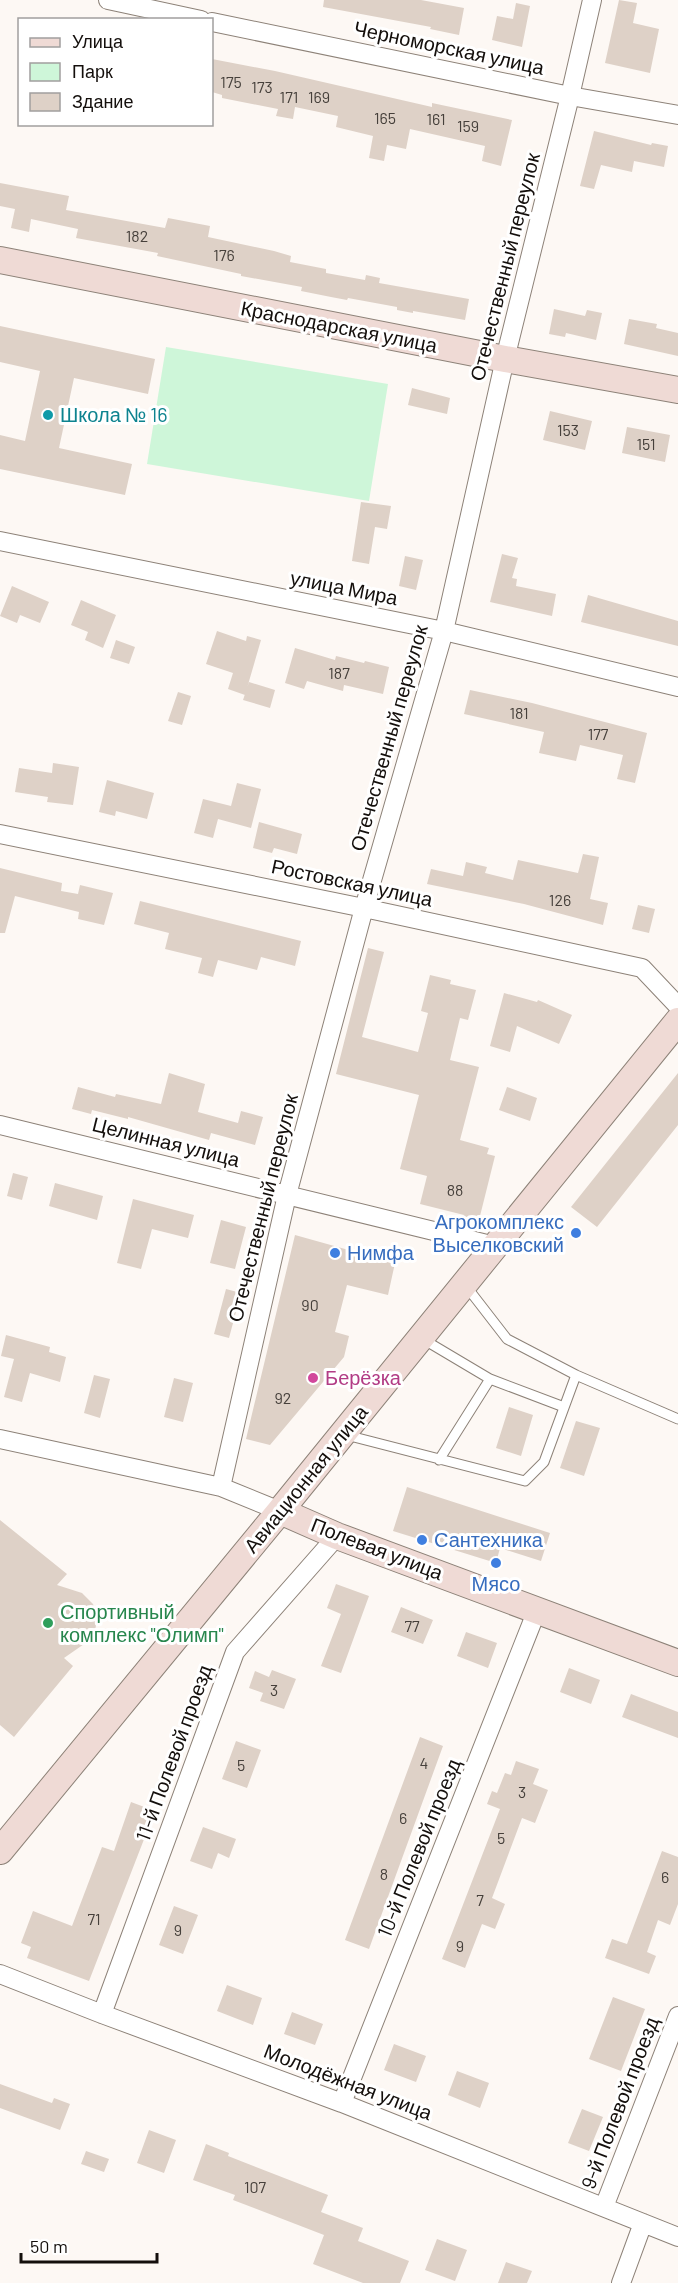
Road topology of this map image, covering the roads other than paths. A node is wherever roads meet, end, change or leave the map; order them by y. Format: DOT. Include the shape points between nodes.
graph roads {
  1 [pos="108,0"];
  2 [pos="592,0"];
  3 [pos="192,18"];
  4 [pos="213,22"];
  5 [pos="570,96"];
  6 [pos="678,115"];
  7 [pos="0,260"];
  8 [pos="505,359"];
  9 [pos="678,390"];
  10 [pos="0,541"];
  11 [pos="444,631"];
  12 [pos="678,687"];
  13 [pos="0,834"];
  14 [pos="364,908"];
  15 [pos="678,1006"];
  16 [pos="678,1021"];
  17 [pos="0,1125"];
  18 [pos="287,1194"];
  19 [pos="495,1246"];
  20 [pos="465,1285"];
  21 [pos="421,1338"];
  22 [pos="576,1375"];
  23 [pos="490,1378"];
  24 [pos="564,1407"];
  25 [pos="678,1419"];
  26 [pos="343,1434"];
  27 [pos="0,1439"];
  28 [pos="439,1460"];
  29 [pos="221,1486"];
  30 [pos="280,1511"];
  31 [pos="337,1536"];
  32 [pos="537,1610"];
  33 [pos="678,1663"];
  34 [pos="0,1851"];
  35 [pos="0,1974"];
  36 [pos="102,2014"];
  37 [pos="678,2016"];
  38 [pos="342,2103"];
  39 [pos="604,2207"];
  40 [pos="643,2223"];
  41 [pos="678,2237"];
  42 [pos="621,2283"];
  1 -- 3 [label="street"];
  2 -- 5 [label="street, Отечественный переулок"];
  4 -- 5 [label="street, Черноморская улица"];
  5 -- 6 [label="street, Черноморская улица"];
  5 -- 8 [label="street, Отечественный переулок"];
  7 -- 8 [label="street, Краснодарская улица"];
  8 -- 9 [label="street, Краснодарская улица"];
  8 -- 11 [label="street, Отечественный переулок"];
  10 -- 11 [label="street, улица Мира"];
  11 -- 12 [label="street, улица Мира"];
  11 -- 14 [label="street, Отечественный переулок"];
  13 -- 14 [label="street, Ростовская улица"];
  14 -- 15 [label="street, Ростовская улица" via="642,968"];
  14 -- 18 [label="street, Отечественный переулок"];
  16 -- 19 [label="street, Авиационная улица"];
  17 -- 18 [label="street, Целинная улица"];
  18 -- 19 [label="street, Целинная улица"];
  18 -- 29 [label="street, Отечественный переулок"];
  19 -- 20 [label="street, Авиационная улица"];
  20 -- 21 [label="street, Авиационная улица"];
  20 -- 22 [label="lane" via="507,1339"];
  21 -- 23 [label="lane"];
  21 -- 26 [label="street, Авиационная улица"];
  22 -- 24 [label="lane"];
  22 -- 25 [label="lane"];
  23 -- 24 [label="lane"];
  23 -- 28 [label="lane"];
  24 -- 28 [label="lane" via="544,1462 525,1481"];
  26 -- 28 [label="lane"];
  26 -- 30 [label="street, Авиационная улица"];
  27 -- 29 [label="street, Полевая улица"];
  29 -- 30 [label="street, Полевая улица"];
  30 -- 31 [label="street, Полевая улица"];
  30 -- 34 [label="street, Авиационная улица"];
  31 -- 32 [label="street, Полевая улица"];
  31 -- 36 [label="street, 11-й Полевой проезд" via="235,1652"];
  32 -- 33 [label="street, Полевая улица"];
  32 -- 38 [label="street, 10-й Полевой проезд"];
  35 -- 36 [label="street, Молодёжная улица"];
  36 -- 38 [label="street, Молодёжная улица"];
  37 -- 39 [label="street, 9-й Полевой проезд"];
  38 -- 39 [label="street, Молодёжная улица"];
  39 -- 40 [label="street, Молодёжная улица"];
  40 -- 41 [label="street, Молодёжная улица"];
  40 -- 42 [label="street"];
}
